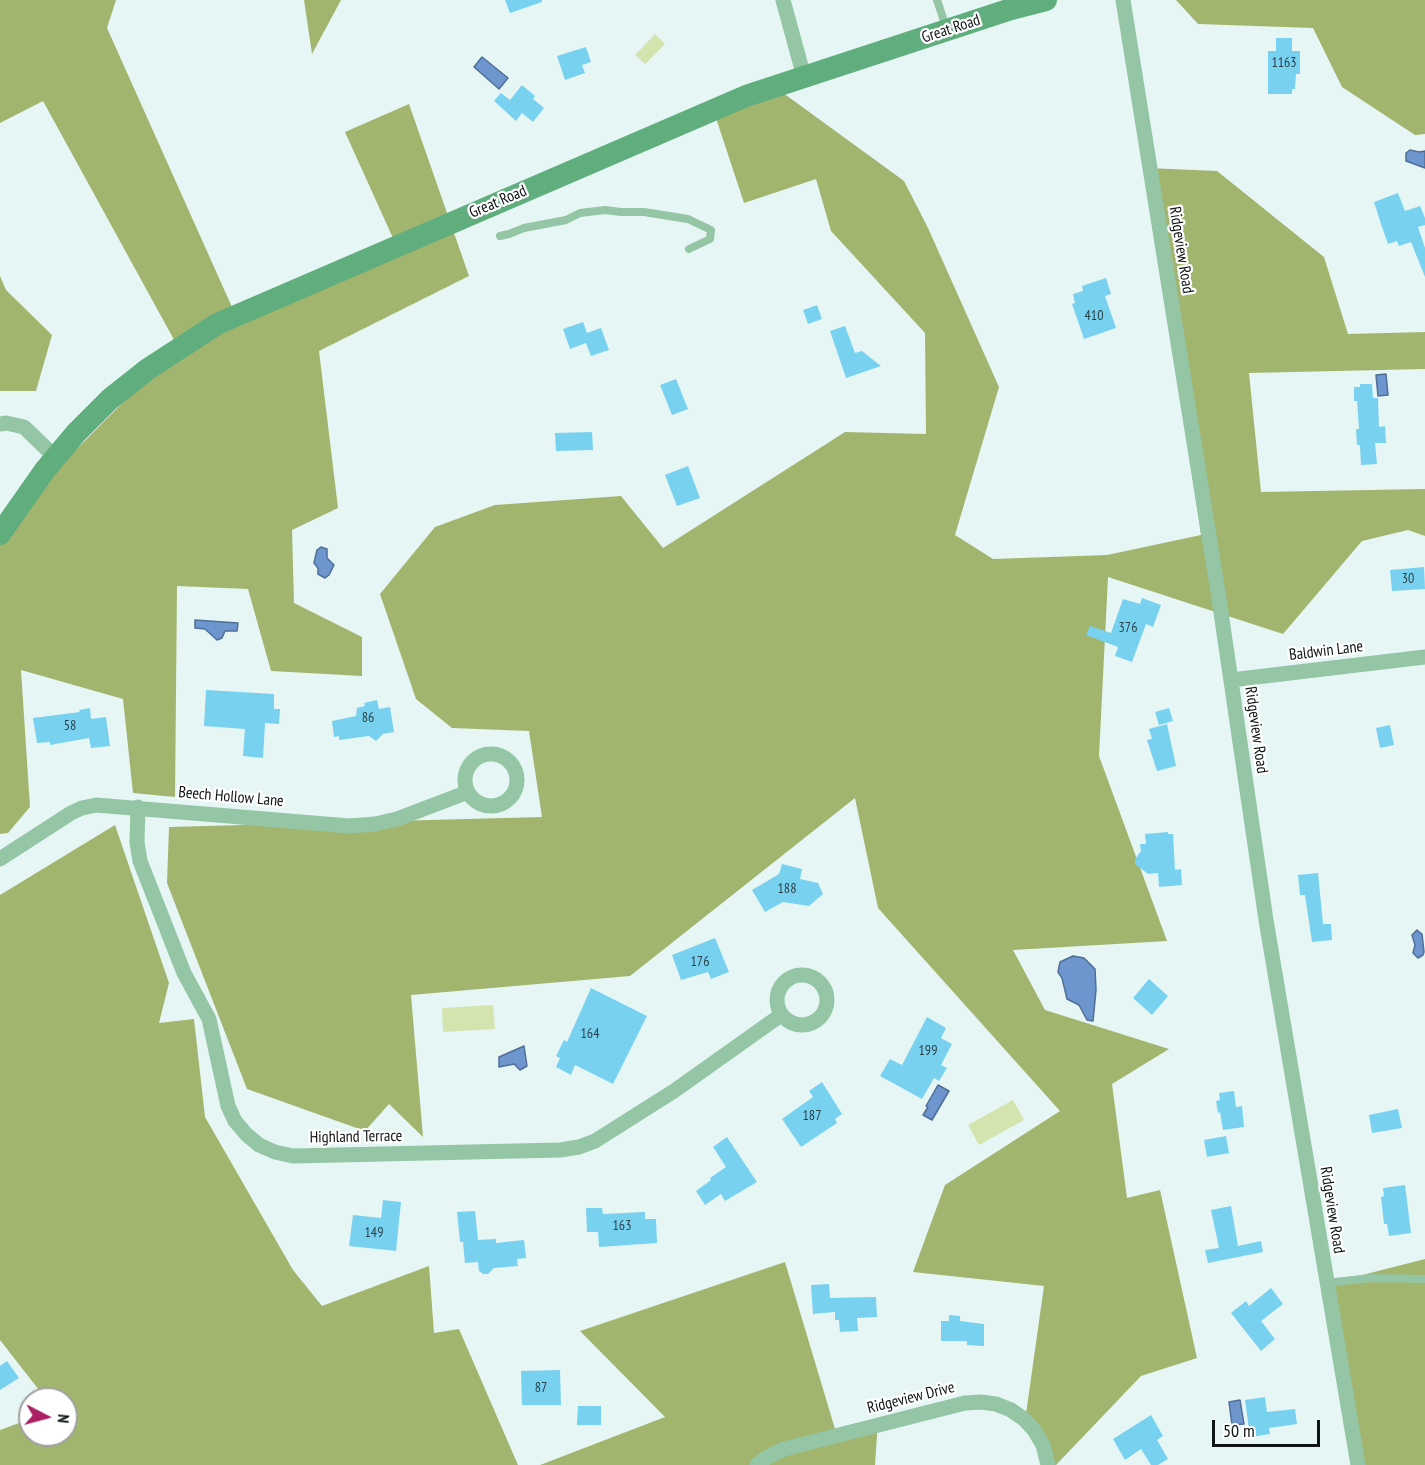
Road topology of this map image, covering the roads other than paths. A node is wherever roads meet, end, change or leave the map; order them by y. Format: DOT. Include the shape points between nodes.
graph roads {
  1 [pos="783,0"];
  2 [pos="937,0"];
  3 [pos="1046,0"];
  4 [pos="1123,0"];
  5 [pos="947,31"];
  6 [pos="804,77"];
  7 [pos="500,236"];
  8 [pos="688,249"];
  9 [pos="0,424"];
  10 [pos="56,457"];
  11 [pos="0,534"];
  12 [pos="1425,657"];
  13 [pos="1231,680"];
  14 [pos="468,792"];
  15 [pos="138,807"];
  16 [pos="0,859"];
  17 [pos="781,1015"];
  18 [pos="1425,1279"];
  19 [pos="1326,1283"];
  20 [pos="757,1465"];
  21 [pos="1048,1465"];
  22 [pos="1358,1465"];
  1 -- 6 [label="street"];
  2 -- 5 [label="lane"];
  3 -- 5 [label="street, Great Road"];
  4 -- 13 [label="street, Ridgeview Road"];
  5 -- 6 [label="street, Great Road"];
  6 -- 10 [label="street, Great Road" via="746,96 217,324 110,399"];
  7 -- 8 [label="lane" via="580,213 644,212 688,219 711,230 710,239"];
  9 -- 10 [label="street" via="24,427"];
  10 -- 11 [label="street, Great Road"];
  12 -- 13 [label="street, Baldwin Lane"];
  13 -- 19 [label="street, Ridgeview Road"];
  14 -- 15 [label="street, Beech Hollow Lane" via="398,819 349,826"];
  15 -- 16 [label="street, Beech Hollow Lane" via="82,808"];
  15 -- 17 [label="street, Highland Terrace" via="140,861 184,973 208,1019 228,1106 246,1134 275,1152 292,1156 579,1147 674,1091"];
  18 -- 19 [label="lane" via="1371,1278"];
  19 -- 22 [label="street, Ridgeview Road"];
  20 -- 21 [label="street, Ridgeview Drive" via="784,1449 981,1402 1011,1410 1024,1419 1042,1445"];
}
